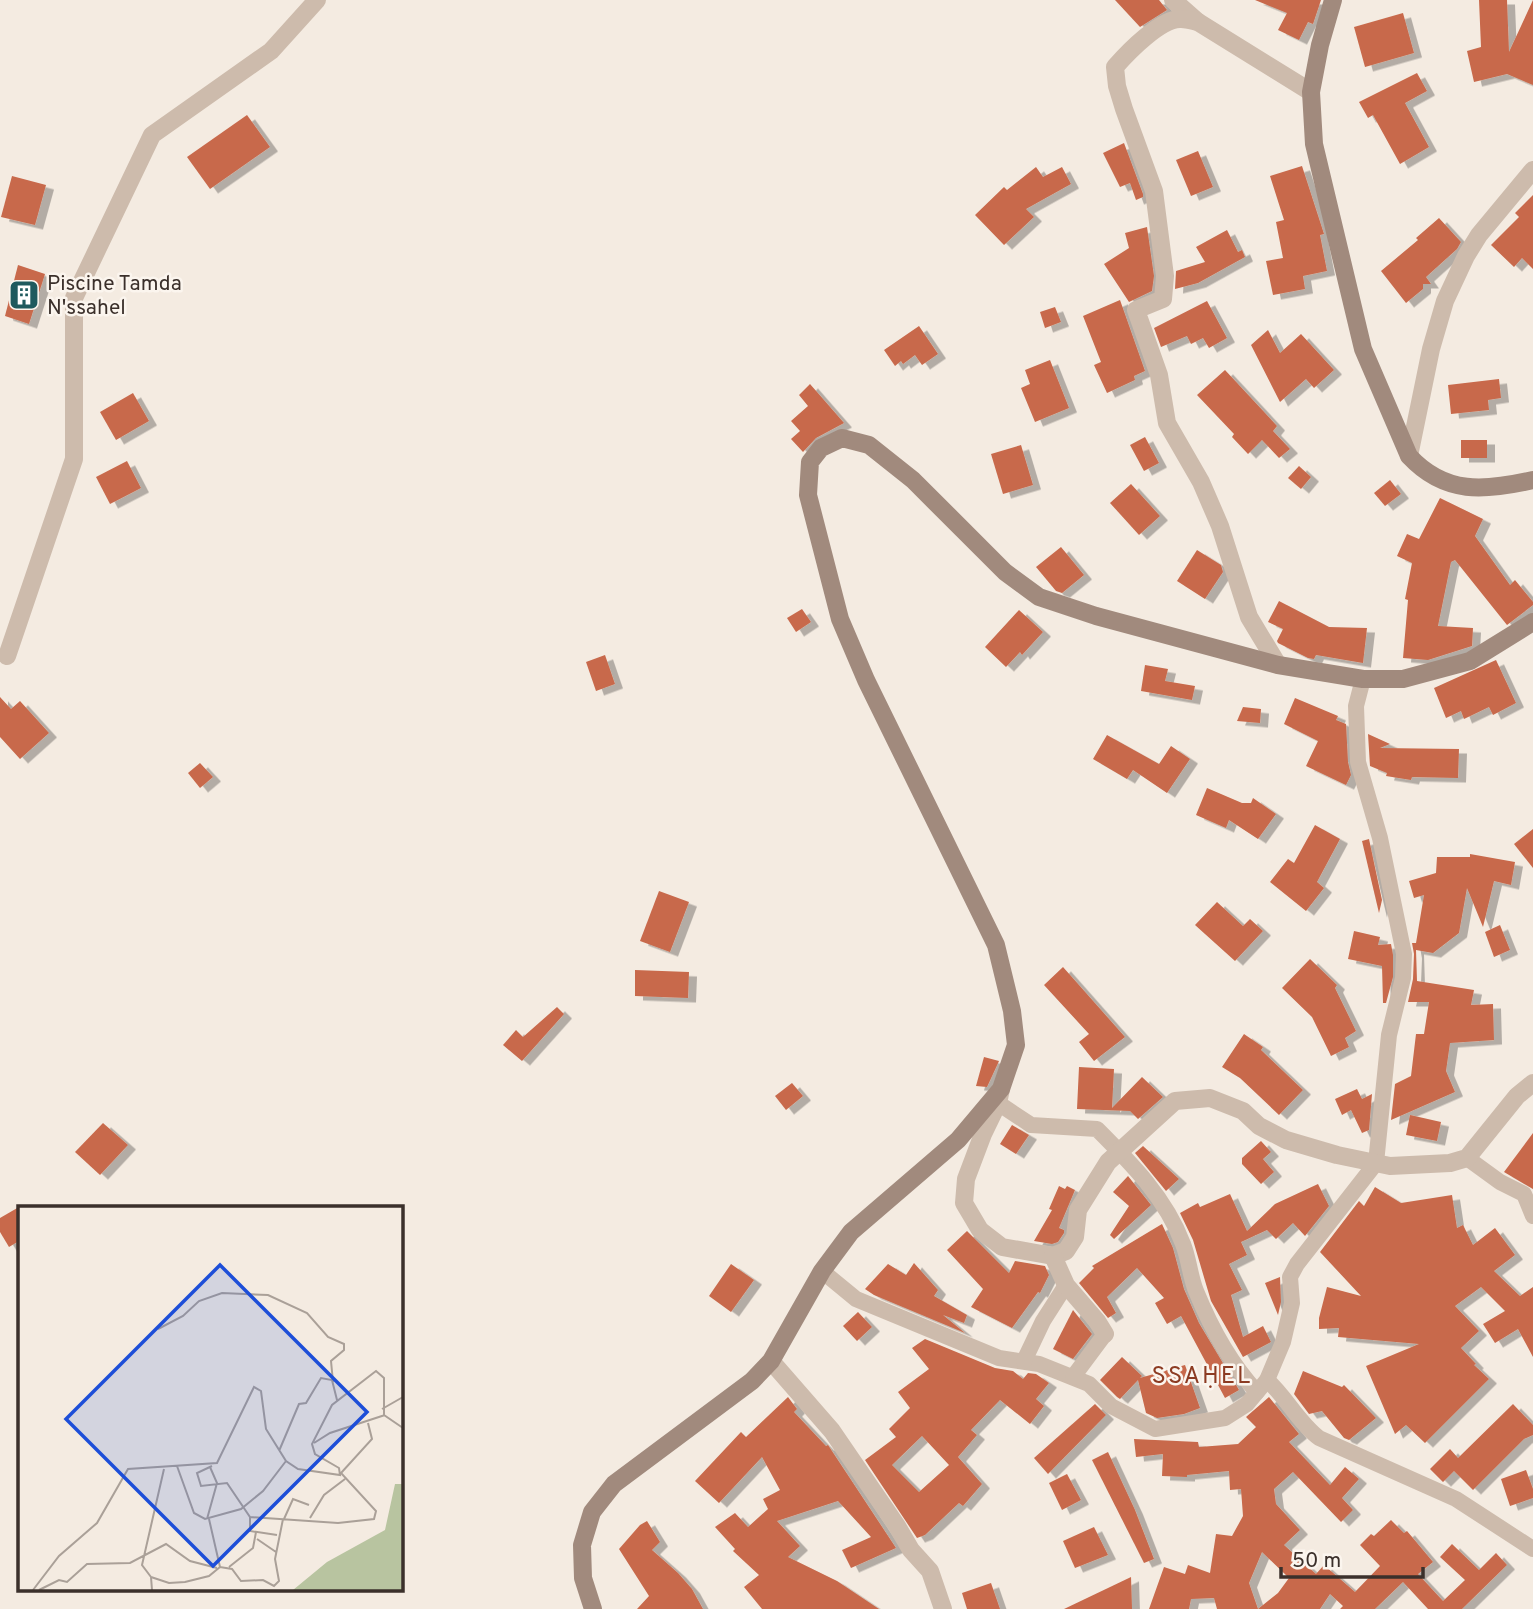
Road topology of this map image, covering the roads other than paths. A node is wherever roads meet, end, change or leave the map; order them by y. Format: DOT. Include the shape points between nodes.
graph roads {
  1 [pos="317,0"];
  2 [pos="1172,0"];
  3 [pos="1333,0"];
  4 [pos="1198,22"];
  5 [pos="1311,92"];
  6 [pos="1533,170"];
  7 [pos="1409,456"];
  8 [pos="1533,481"];
  9 [pos="1533,622"];
  10 [pos="7,656"];
  11 [pos="1278,665"];
  12 [pos="1363,679"];
  13 [pos="1533,1083"];
  14 [pos="1000,1096"];
  15 [pos="1119,1151"];
  16 [pos="1467,1158"];
  17 [pos="1376,1163"];
  18 [pos="1533,1216"];
  19 [pos="1053,1256"];
  20 [pos="822,1270"];
  21 [pos="1066,1285"];
  22 [pos="1105,1335"];
  23 [pos="771,1361"];
  24 [pos="1024,1362"];
  25 [pos="1073,1377"];
  26 [pos="1262,1386"];
  27 [pos="1533,1549"];
  28 [pos="593,1609"];
  29 [pos="943,1609"];
  1 -- 10 [label="street" via="271,51 152,135 74,298 74,459"];
  2 -- 4 [label="street"];
  3 -- 5 [label="main road"];
  4 -- 5 [label="street"];
  4 -- 11 [label="street" via="1179,18 1164,24 1115,67 1124,109 1154,191 1165,275 1163,299 1136,310 1159,374 1167,423 1220,526 1249,618"];
  5 -- 7 [label="main road" via="1314,144 1363,349"];
  6 -- 7 [label="street" via="1479,235 1445,301"];
  7 -- 8 [label="main road" via="1431,475 1454,485 1481,489"];
  9 -- 12 [label="main road" via="1470,661 1403,679"];
  11 -- 12 [label="main road"];
  11 -- 14 [label="main road" via="1039,597 1005,572 913,480 869,445 842,438 821,448 810,462 808,495 840,619 996,945 1016,1045"];
  12 -- 17 [label="street" via="1356,706 1358,762 1380,838 1404,954 1404,978 1389,1035"];
  13 -- 16 [label="street"];
  14 -- 15 [label="street" via="1031,1125 1097,1129"];
  14 -- 19 [label="street" via="966,1179 964,1203 980,1230 1002,1247"];
  14 -- 20 [label="main road" via="958,1140 851,1232"];
  15 -- 17 [label="street" via="1175,1101 1210,1098 1243,1111 1286,1140"];
  15 -- 19 [label="street" via="1082,1202 1066,1251"];
  15 -- 26 [label="street" via="1163,1204 1183,1244 1195,1290 1236,1370"];
  16 -- 17 [label="street" via="1450,1163"];
  16 -- 18 [label="street" via="1524,1194"];
  17 -- 26 [label="street" via="1293,1270 1286,1329"];
  19 -- 21 [label="street"];
  20 -- 23 [label="main road"];
  20 -- 24 [label="street" via="856,1299 999,1358"];
  21 -- 22 [label="street"];
  21 -- 24 [label="street"];
  22 -- 25 [label="street"];
  23 -- 28 [label="main road" via="752,1381 614,1484 592,1512 582,1545 583,1578"];
  23 -- 29 [label="street" via="832,1431 911,1550 930,1571"];
  24 -- 25 [label="street"];
  25 -- 26 [label="street" via="1088,1384 1111,1406 1155,1429 1225,1418 1247,1404"];
  26 -- 27 [label="street" via="1284,1395 1305,1427 1319,1438 1456,1499"];
}
